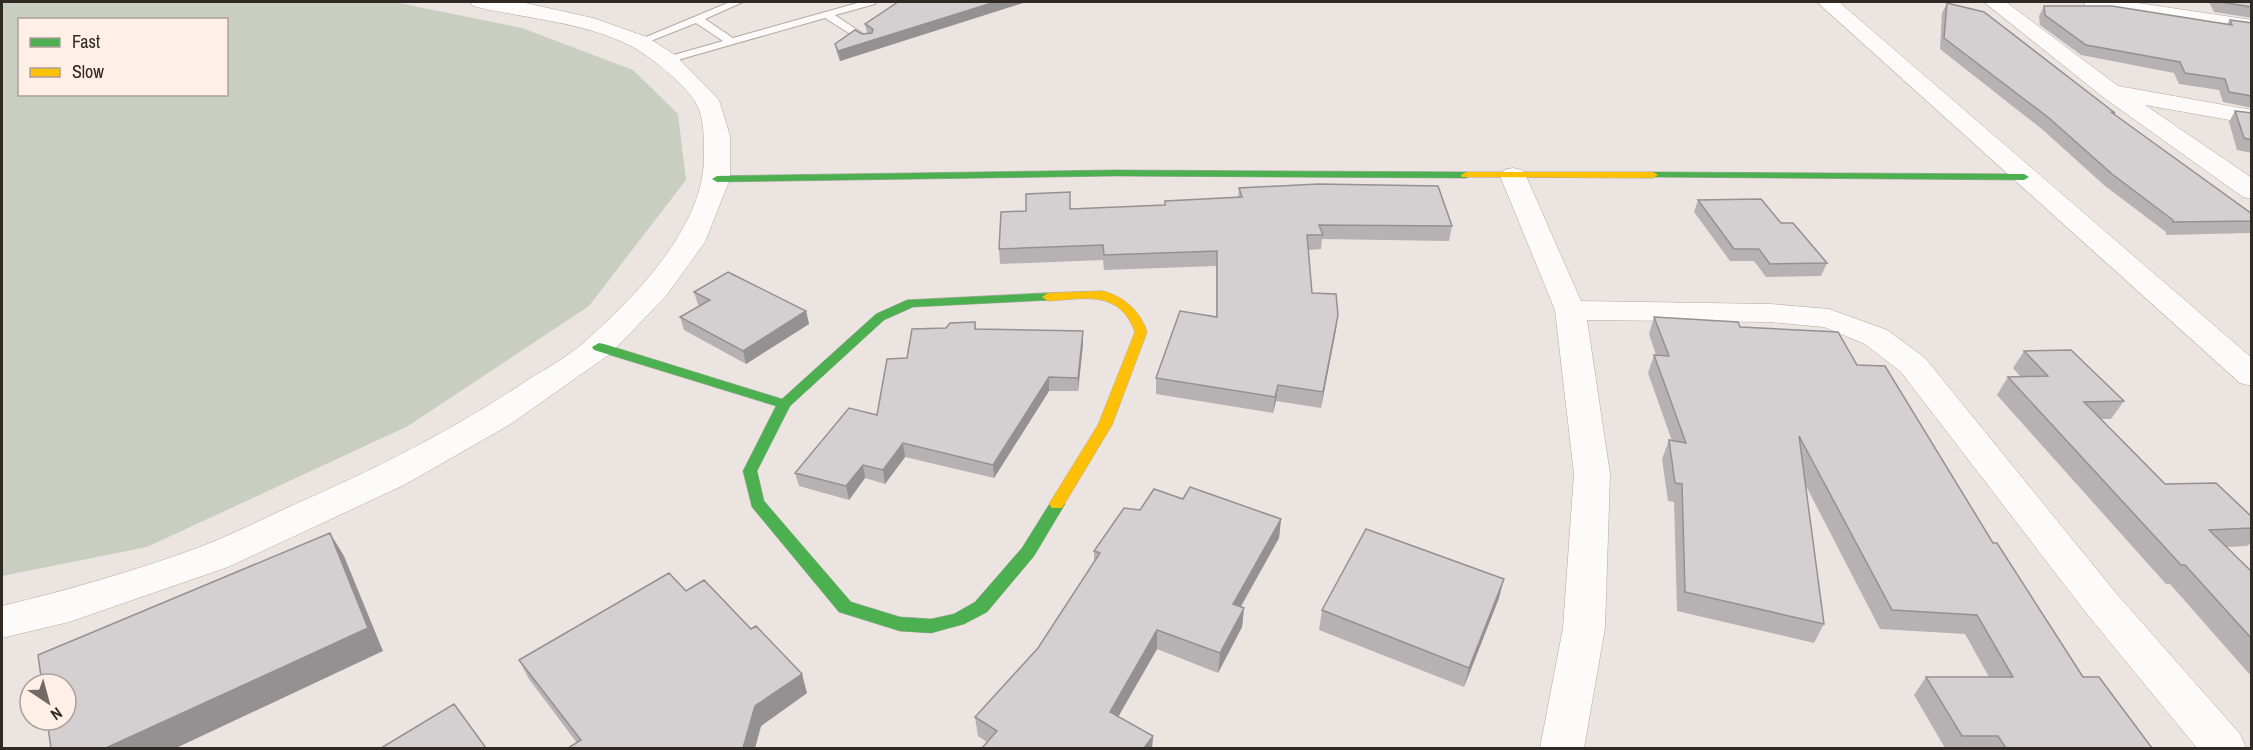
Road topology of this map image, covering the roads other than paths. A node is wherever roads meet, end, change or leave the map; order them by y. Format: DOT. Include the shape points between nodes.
graph roads {
  1 [pos="480,2"];
  2 [pos="738,2"];
  3 [pos="869,2"];
  4 [pos="1827,2"];
  5 [pos="1994,2"];
  6 [pos="2093,2"];
  7 [pos="826,14"];
  8 [pos="697,19"];
  9 [pos="2252,26"];
  10 [pos="867,40"];
  11 [pos="639,42"];
  12 [pos="731,42"];
  13 [pos="667,60"];
  14 [pos="2111,92"];
  15 [pos="2252,117"];
  16 [pos="1513,176"];
  17 [pos="2024,177"];
  18 [pos="717,179"];
  19 [pos="2252,191"];
  20 [pos="1570,310"];
  21 [pos="599,347"];
  22 [pos="2252,376"];
  23 [pos="784,404"];
  24 [pos="4,626"];
  25 [pos="1562,748"];
  26 [pos="2224,748"];
  1 -- 11 [label="street" via="585,23"];
  2 -- 8 [label="lane"];
  3 -- 7 [label="lane"];
  4 -- 17 [label="street"];
  5 -- 14 [label="street"];
  6 -- 9 [label="street"];
  7 -- 10 [label="lane"];
  7 -- 12 [label="lane"];
  8 -- 11 [label="lane"];
  8 -- 12 [label="lane"];
  11 -- 13 [label="street"];
  12 -- 13 [label="lane"];
  13 -- 18 [label="street" via="708,100 717,136"];
  14 -- 15 [label="street"];
  14 -- 19 [label="street"];
  16 -- 17 [label="street"];
  16 -- 18 [label="street" via="1115,173"];
  16 -- 20 [label="street"];
  17 -- 22 [label="street"];
  18 -- 21 [label="street" via="691,242 655,290"];
  20 -- 25 [label="street" via="1592,474 1584,628"];
  20 -- 26 [label="street" via="1770,313 1829,318 1876,337 1912,366"];
  21 -- 23 [label="street"];
  21 -- 24 [label="street" via="497,417 391,476 214,557"];
  23 -- 23 [label="street" via="880,317 911,303 1102,295 1130,309 1139,321 1141,332 1105,425 1028,552 981,608 931,626 900,624 845,607 757,503 750,471"];
}
